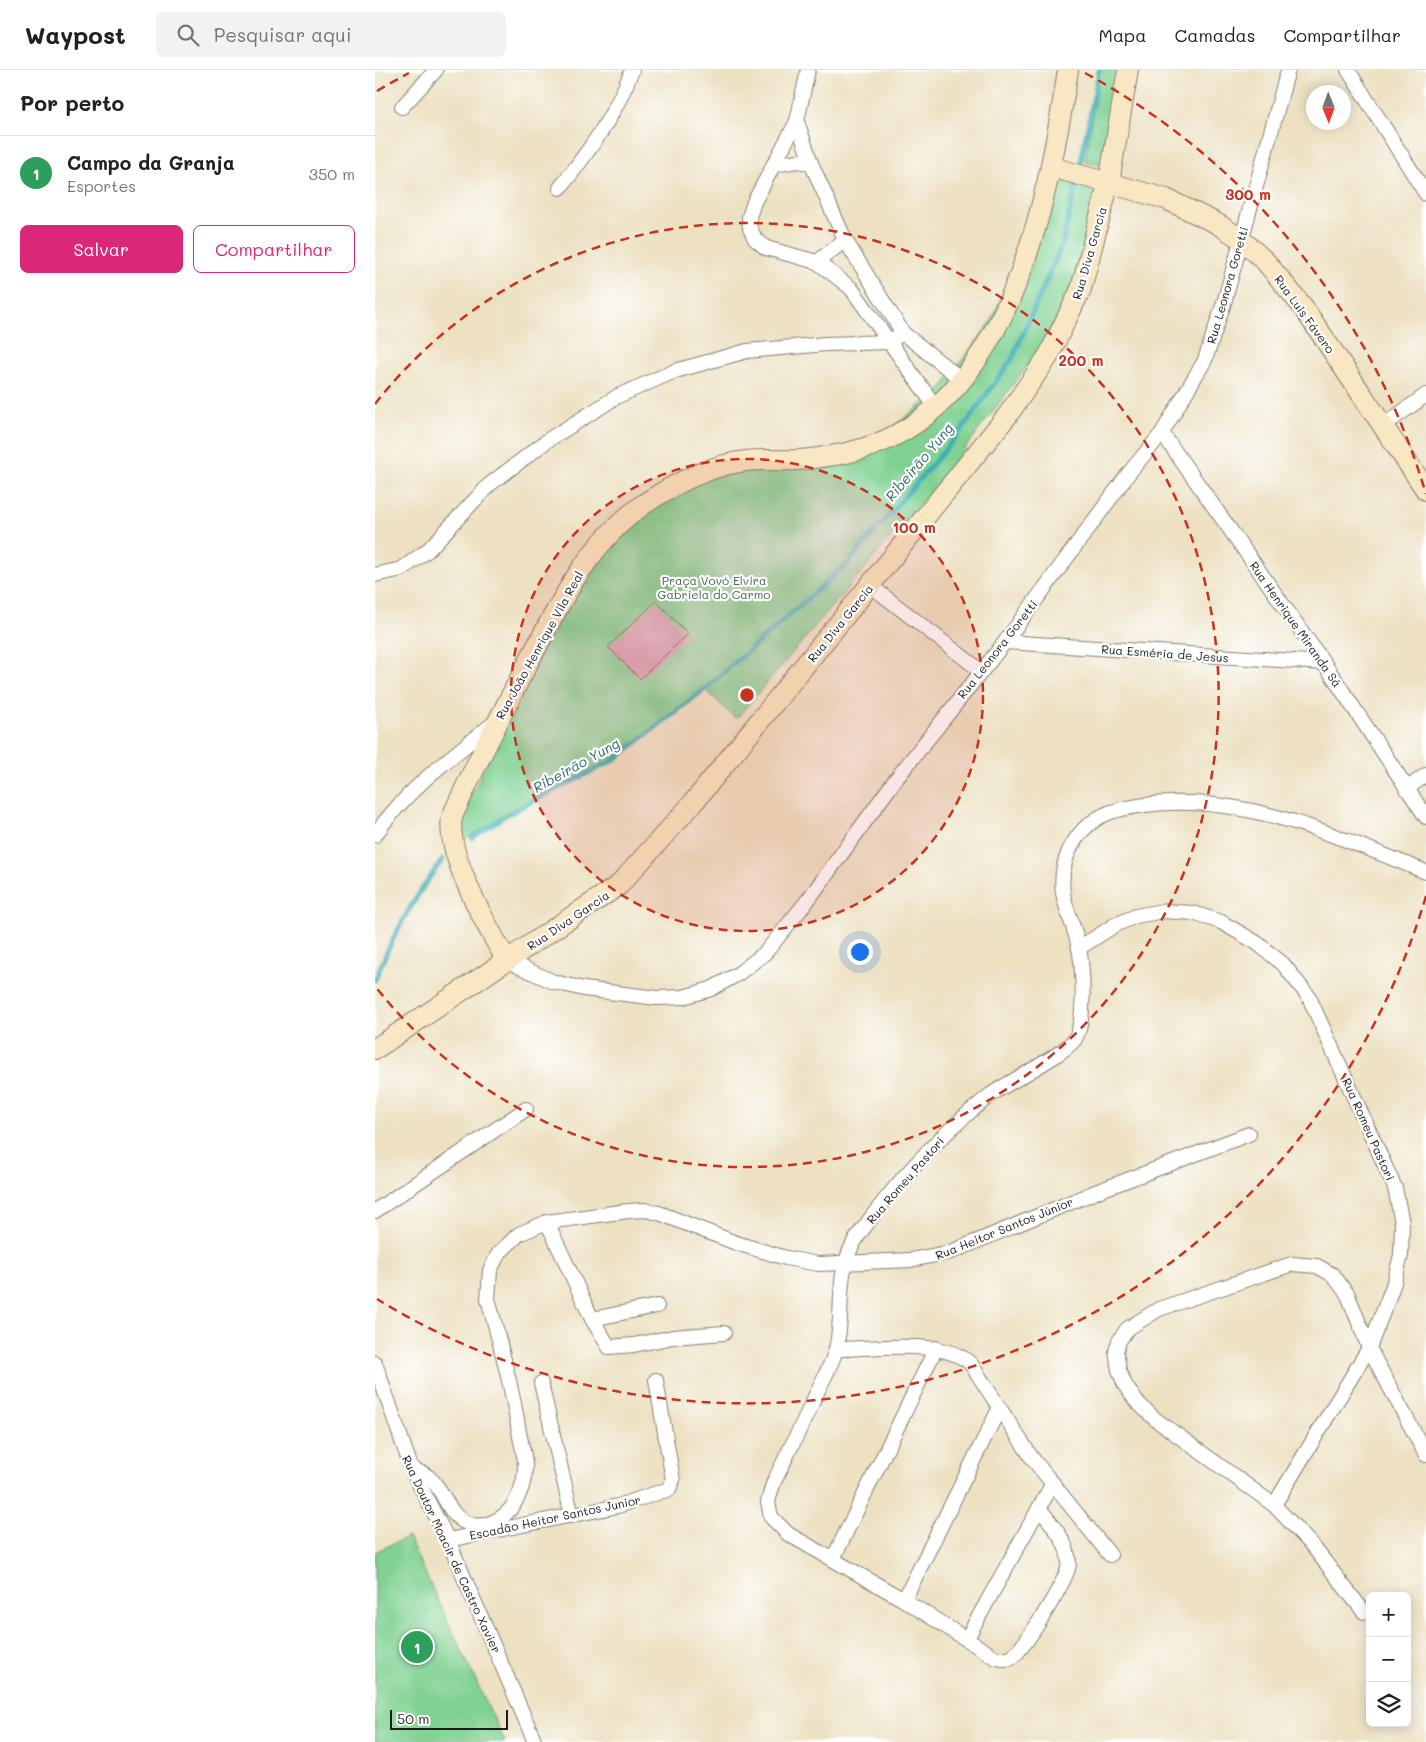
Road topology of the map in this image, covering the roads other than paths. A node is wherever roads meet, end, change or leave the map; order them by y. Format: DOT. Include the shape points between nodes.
graph roads {
  1 [pos="436,70"];
  2 [pos="632,70"];
  3 [pos="808,70"];
  4 [pos="1067,70"];
  5 [pos="1128,70"];
  6 [pos="1288,70"];
  7 [pos="1347,70"];
  8 [pos="402,108"];
  9 [pos="797,121"];
  10 [pos="811,163"];
  11 [pos="773,165"];
  12 [pos="1056,168"];
  13 [pos="1100,180"];
  14 [pos="560,188"];
  15 [pos="1426,194"];
  16 [pos="1241,239"];
  17 [pos="845,240"];
  18 [pos="817,262"];
  19 [pos="903,333"];
  20 [pos="888,342"];
  21 [pos="961,379"];
  22 [pos="1426,395"];
  23 [pos="935,406"];
  24 [pos="1383,426"];
  25 [pos="1162,433"];
  26 [pos="1426,490"];
  27 [pos="375,575"];
  28 [pos="871,586"];
  29 [pos="1005,642"];
  30 [pos="1324,663"];
  31 [pos="981,671"];
  32 [pos="498,720"];
  33 [pos="1426,775"];
  34 [pos="1406,789"];
  35 [pos="1426,817"];
  36 [pos="375,835"];
  37 [pos="1426,872"];
  38 [pos="1079,948"];
  39 [pos="507,961"];
  40 [pos="375,1049"];
  41 [pos="526,1110"];
  42 [pos="1249,1134"];
  43 [pos="375,1211"];
  44 [pos="547,1222"];
  45 [pos="844,1264"];
  46 [pos="657,1306"];
  47 [pos="592,1319"];
  48 [pos="724,1332"];
  49 [pos="936,1348"];
  50 [pos="1369,1348"];
  51 [pos="836,1349"];
  52 [pos="375,1363"];
  53 [pos="656,1380"];
  54 [pos="541,1383"];
  55 [pos="999,1409"];
  56 [pos="1426,1455"];
  57 [pos="412,1470"];
  58 [pos="1053,1483"];
  59 [pos="1274,1505"];
  60 [pos="1039,1508"];
  61 [pos="572,1516"];
  62 [pos="448,1540"];
  63 [pos="1110,1555"];
  64 [pos="833,1559"];
  65 [pos="904,1600"];
  66 [pos="1364,1612"];
  67 [pos="967,1638"];
  68 [pos="535,1742"];
  1 -- 8 [label="street"];
  2 -- 14 [label="street" via="596,142"];
  3 -- 9 [label="street"];
  4 -- 12 [label="street, Rua João Henrique Vila Real"];
  5 -- 13 [label="street, Rua Diva Garcia"];
  6 -- 16 [label="street, Rua Leonora Goretti"];
  7 -- 15 [label="street"];
  9 -- 10 [label="street"];
  9 -- 11 [label="street"];
  10 -- 11 [label="street" via="798,161"];
  10 -- 17 [label="street"];
  11 -- 18 [label="street" via="754,202 749,228 765,248"];
  12 -- 13 [label="street, Rua Luis Fávero"];
  12 -- 21 [label="street, Rua João Henrique Vila Real" via="1021,275 998,323"];
  13 -- 16 [label="street, Rua Luis Fávero" via="1166,199"];
  13 -- 28 [label="street, Rua Diva Garcia" via="1081,289 1049,355 1007,416"];
  16 -- 24 [label="street, Rua Luis Fávero" via="1265,261 1303,307"];
  16 -- 25 [label="street, Rua Leonora Goretti" via="1205,360"];
  17 -- 18 [label="street"];
  17 -- 19 [label="street"];
  18 -- 20 [label="street" via="851,288"];
  19 -- 20 [label="street"];
  19 -- 21 [label="street"];
  20 -- 23 [label="street"];
  20 -- 27 [label="street" via="747,351 675,371 619,396 548,440 489,484 427,550 403,569"];
  21 -- 23 [label="street, Rua João Henrique Vila Real"];
  22 -- 24 [label="street"];
  23 -- 32 [label="street, Rua João Henrique Vila Real" via="903,432 866,448 799,460 746,461 725,465 680,482 642,506 616,527 588,558 569,586"];
  24 -- 26 [label="street, Rua Luis Fávero"];
  25 -- 29 [label="street, Rua Leonora Goretti"];
  25 -- 30 [label="street, Rua Henrique Miranda Sá"];
  28 -- 31 [label="street"];
  28 -- 39 [label="street, Rua Diva Garcia" via="693,803 619,885"];
  29 -- 30 [label="street, Rua Esméria de Jesus"];
  29 -- 31 [label="street, Rua Leonora Goretti"];
  30 -- 34 [label="street, Rua Henrique Miranda Sá"];
  31 -- 39 [label="street, Rua Leonora Goretti" via="896,779 808,900 765,953 738,974 711,989 683,997 657,998 555,982"];
  32 -- 36 [label="street" via="428,776 389,814"];
  32 -- 39 [label="street, Rua João Henrique Vila Real" via="455,810 450,828 469,886"];
  33 -- 34 [label="street"];
  34 -- 35 [label="street, Rua Henrique Miranda Sá"];
  37 -- 38 [label="street, Rua Romeu Pastori" via="1321,831 1253,811 1192,803 1121,809 1097,817 1069,848 1063,872 1063,893"];
  38 -- 45 [label="street, Rua Romeu Pastori" via="1082,1001 1075,1039 992,1094 934,1143 859,1234"];
  38 -- 50 [label="street, Rua Romeu Pastori" via="1136,916 1163,911 1193,912 1221,922 1257,942 1283,964 1309,997 1395,1188 1402,1223 1399,1263"];
  39 -- 40 [label="street, Rua Diva Garcia"];
  41 -- 43 [label="street"];
  42 -- 45 [label="street, Rua Heitor Santos Júnior" via="1098,1191 951,1252 920,1259"];
  44 -- 45 [label="street, Rua Heitor Santos Júnior" via="645,1210 786,1258 818,1264"];
  44 -- 47 [label="street"];
  44 -- 57 [label="street, Rua Heitor Santos Júnior" via="519,1234 499,1253 487,1283 487,1299 514,1401 525,1466 515,1504 505,1516 489,1524 467,1524 457,1517 429,1476"];
  45 -- 51 [label="street"];
  46 -- 47 [label="street"];
  47 -- 48 [label="street" via="605,1344 615,1348"];
  49 -- 51 [label="street"];
  49 -- 55 [label="street" via="957,1354 971,1364"];
  49 -- 64 [label="street"];
  50 -- 56 [label="street"];
  50 -- 59 [label="street, Rua Romeu Pastori"];
  50 -- 59 [label="street" via="1348,1295 1333,1275 1317,1266 1292,1264 1159,1309 1127,1329 1119,1340 1116,1351 1119,1370 1136,1401 1155,1419"];
  51 -- 64 [label="street" via="773,1484 768,1502 771,1517 779,1526"];
  52 -- 57 [label="street, Rua Doutor Moacir de Castro Xavier"];
  53 -- 61 [label="street, Escadão Heitor Santos Junior" via="672,1485 659,1494"];
  54 -- 61 [label="street"];
  55 -- 58 [label="street"];
  55 -- 65 [label="street"];
  57 -- 62 [label="street, Rua Doutor Moacir de Castro Xavier"];
  58 -- 60 [label="street"];
  58 -- 63 [label="street"];
  59 -- 66 [label="street" via="1311,1544"];
  60 -- 67 [label="street"];
  60 -- 67 [label="street" via="1064,1542 1069,1566 1066,1577 1036,1627 1011,1658 996,1658"];
  61 -- 62 [label="street, Escadão Heitor Santos Junior"];
  62 -- 68 [label="street, Rua Doutor Moacir de Castro Xavier"];
  64 -- 65 [label="street"];
  65 -- 67 [label="street"];
}
